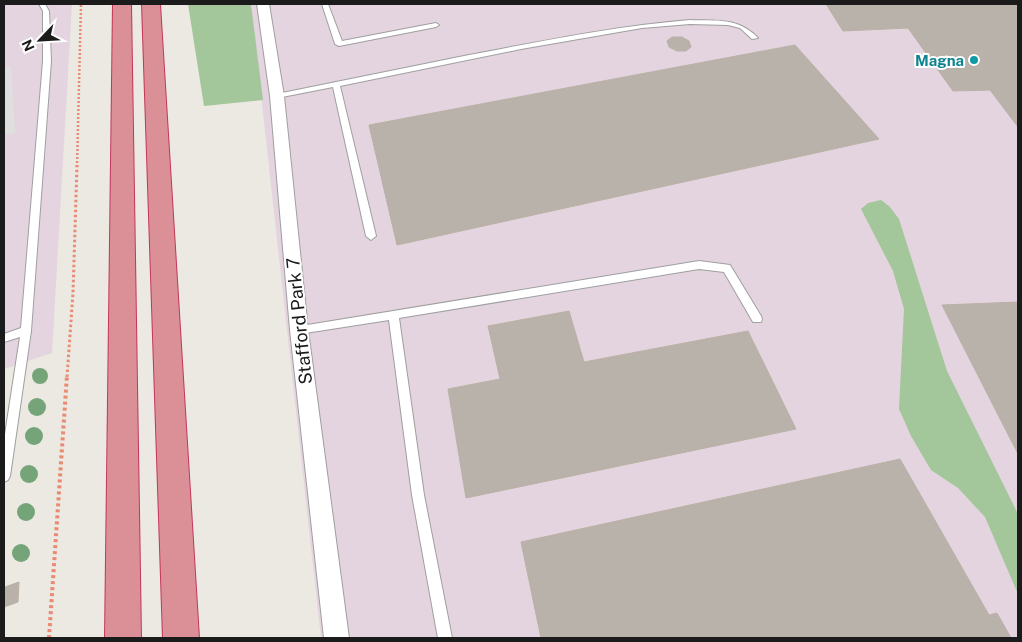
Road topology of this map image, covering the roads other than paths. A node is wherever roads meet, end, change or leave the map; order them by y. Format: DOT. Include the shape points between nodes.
graph roads {
  1 [pos="42,4"];
  2 [pos="122,4"];
  3 [pos="151,4"];
  4 [pos="263,4"];
  5 [pos="325,4"];
  6 [pos="436,25"];
  7 [pos="754,38"];
  8 [pos="336,83"];
  9 [pos="277,96"];
  10 [pos="371,236"];
  11 [pos="394,314"];
  12 [pos="757,318"];
  13 [pos="299,330"];
  14 [pos="26,331"];
  15 [pos="4,338"];
  16 [pos="4,476"];
  17 [pos="123,638"];
  18 [pos="181,638"];
  19 [pos="337,638"];
  20 [pos="445,638"];
  1 -- 14 [label="lane" via="46,11 47,61"];
  2 -- 17 [label="highway"];
  3 -- 18 [label="highway"];
  4 -- 9 [label="street, Stafford Park 7"];
  5 -- 6 [label="lane" via="339,44"];
  7 -- 8 [label="lane" via="729,22 642,26"];
  8 -- 9 [label="lane"];
  8 -- 10 [label="lane"];
  9 -- 13 [label="street, Stafford Park 7"];
  11 -- 12 [label="lane" via="699,265 727,268"];
  11 -- 13 [label="lane"];
  11 -- 20 [label="lane" via="418,495"];
  13 -- 19 [label="street, Stafford Park 7"];
  14 -- 15 [label="lane"];
  14 -- 16 [label="lane"];
}
